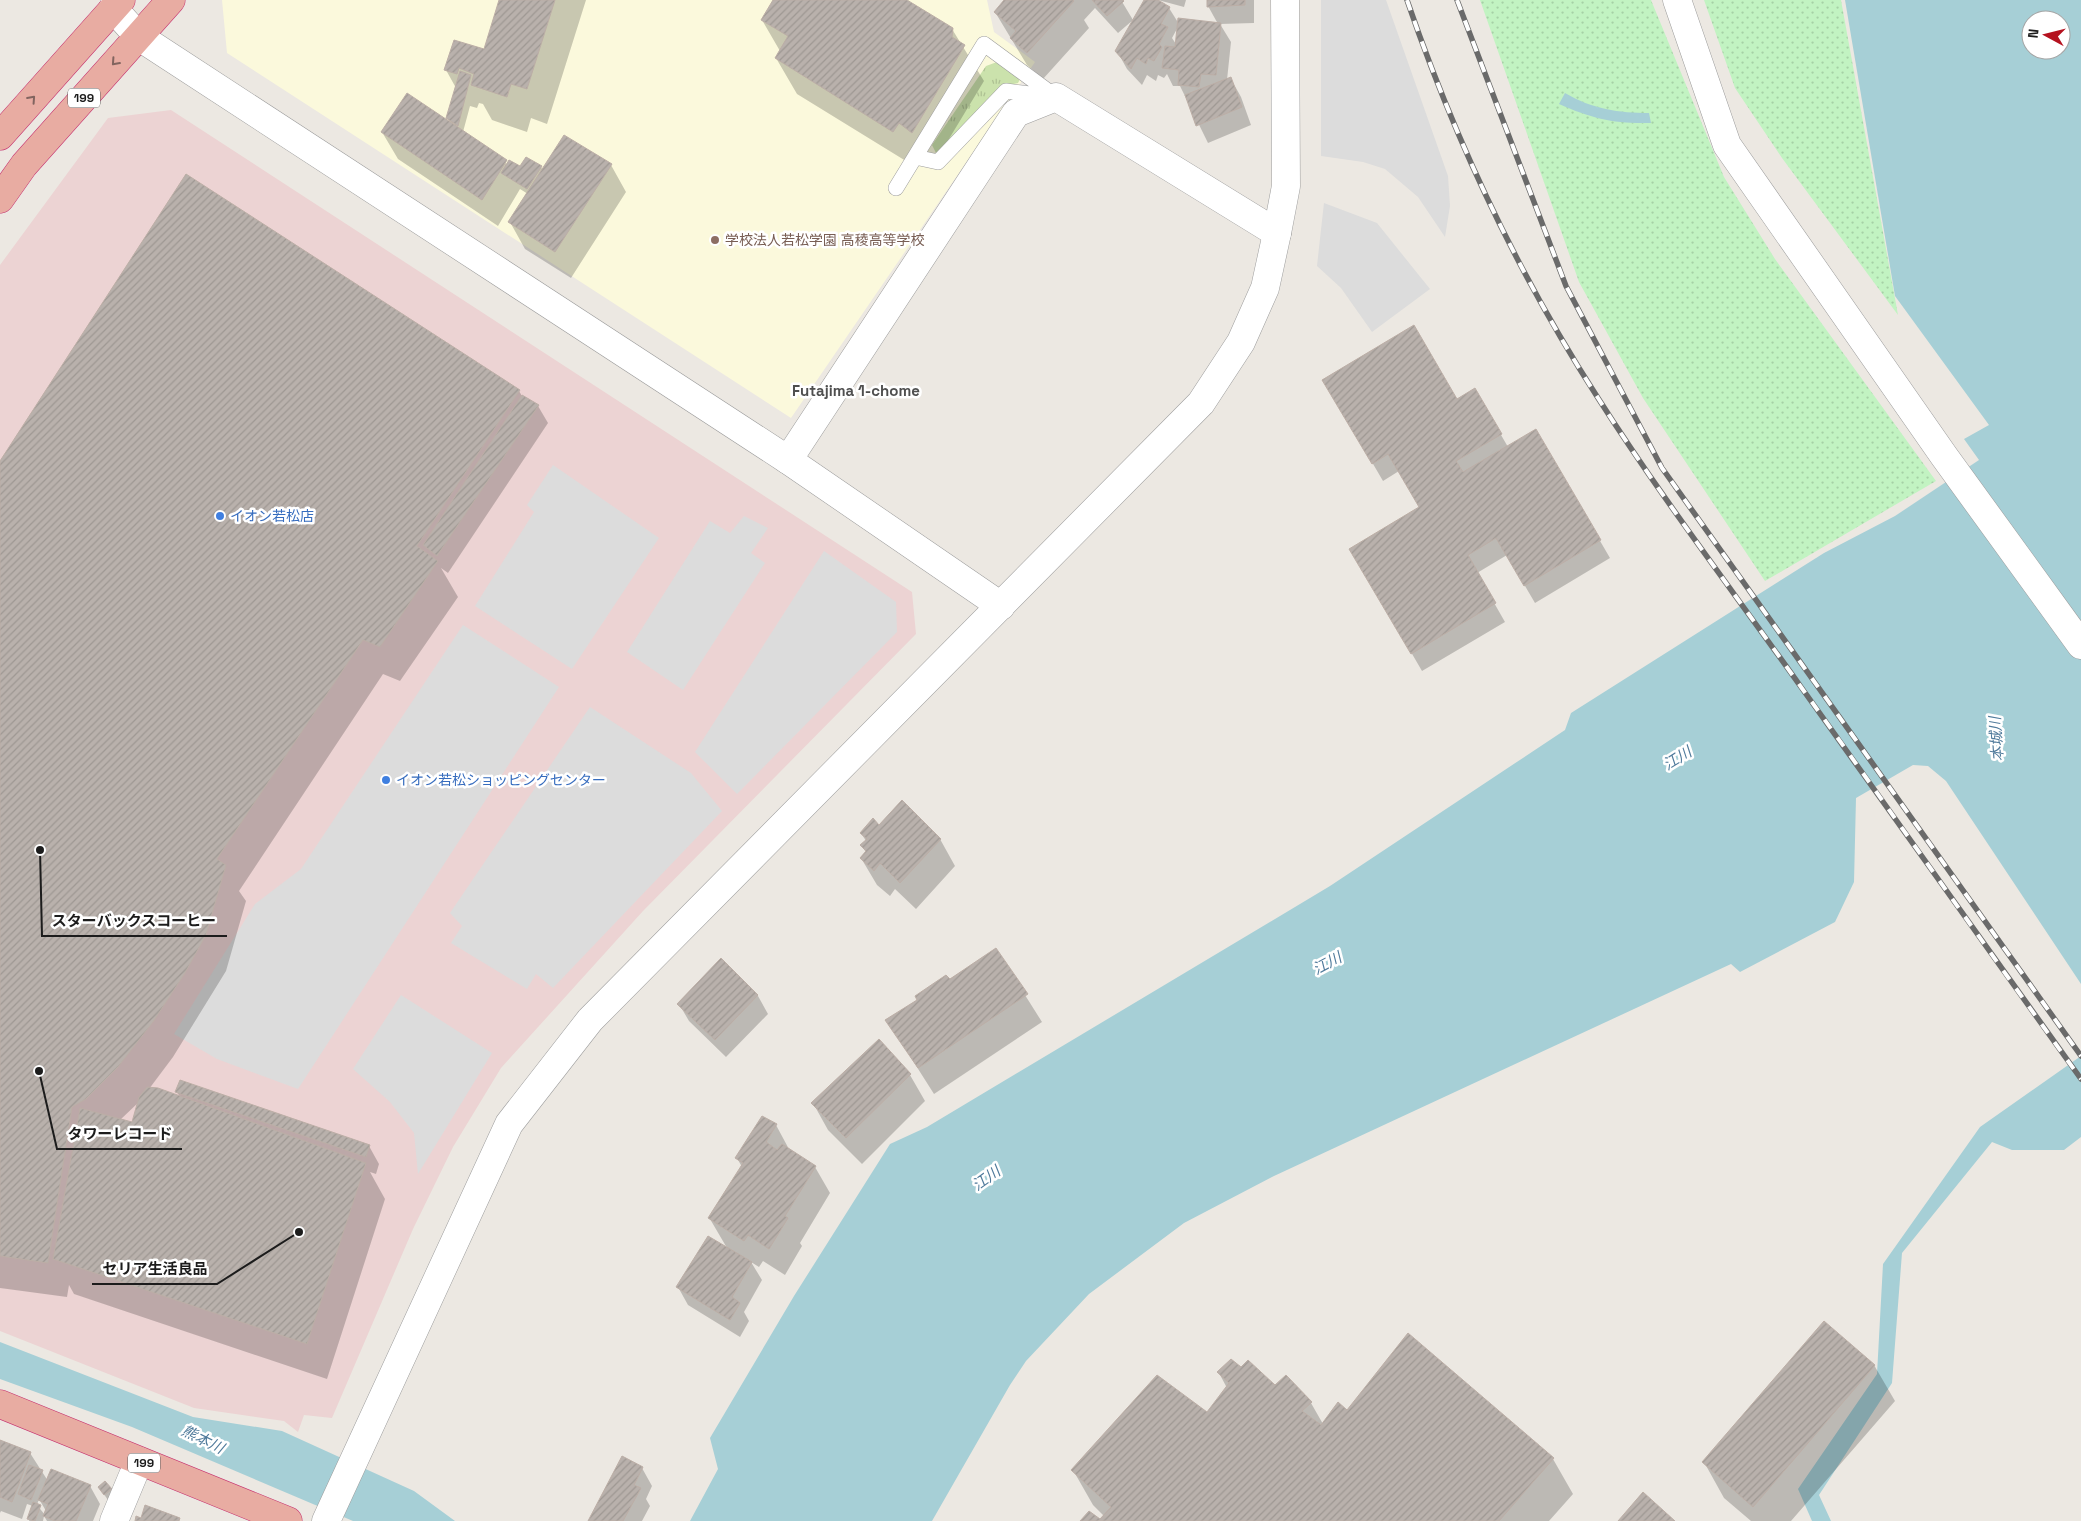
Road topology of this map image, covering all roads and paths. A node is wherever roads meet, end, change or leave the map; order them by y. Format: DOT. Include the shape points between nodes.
graph roads {
  1 [pos="171,0"];
  2 [pos="1285,0"];
  3 [pos="1677,0"];
  4 [pos="117,4"];
  5 [pos="138,36"];
  6 [pos="1056,97"];
  7 [pos="0,136"];
  8 [pos="915,158"];
  9 [pos="896,188"];
  10 [pos="0,199"];
  11 [pos="1278,233"];
  12 [pos="788,460"];
  13 [pos="1001,606"];
  14 [pos="2081,646"];
  15 [pos="0,1404"];
  16 [pos="139,1461"];
  17 [pos="114,1521"];
  18 [pos="288,1521"];
  19 [pos="326,1521"];
  1 -- 5 [label="highway, 199"];
  2 -- 11 [label="street" via="1286,186"];
  3 -- 14 [label="street" via="1727,145"];
  4 -- 5 [label="street"];
  7 -- 4 [label="highway, 199, one-way"];
  5 -- 10 [label="highway, 199, one-way" via="24,165"];
  5 -- 12 [label="street"];
  6 -- 8 [label="lane" via="1006,92 938,162"];
  6 -- 8 [label="lane" via="984,44"];
  6 -- 11 [label="street"];
  6 -- 12 [label="street" via="1016,112"];
  8 -- 9 [label="lane"];
  11 -- 13 [label="street" via="1265,288 1241,342 1201,403"];
  12 -- 13 [label="street"];
  13 -- 19 [label="street" via="590,1020 509,1124"];
  15 -- 16 [label="highway, 199"];
  16 -- 17 [label="street"];
  16 -- 18 [label="highway, 199"];
}
